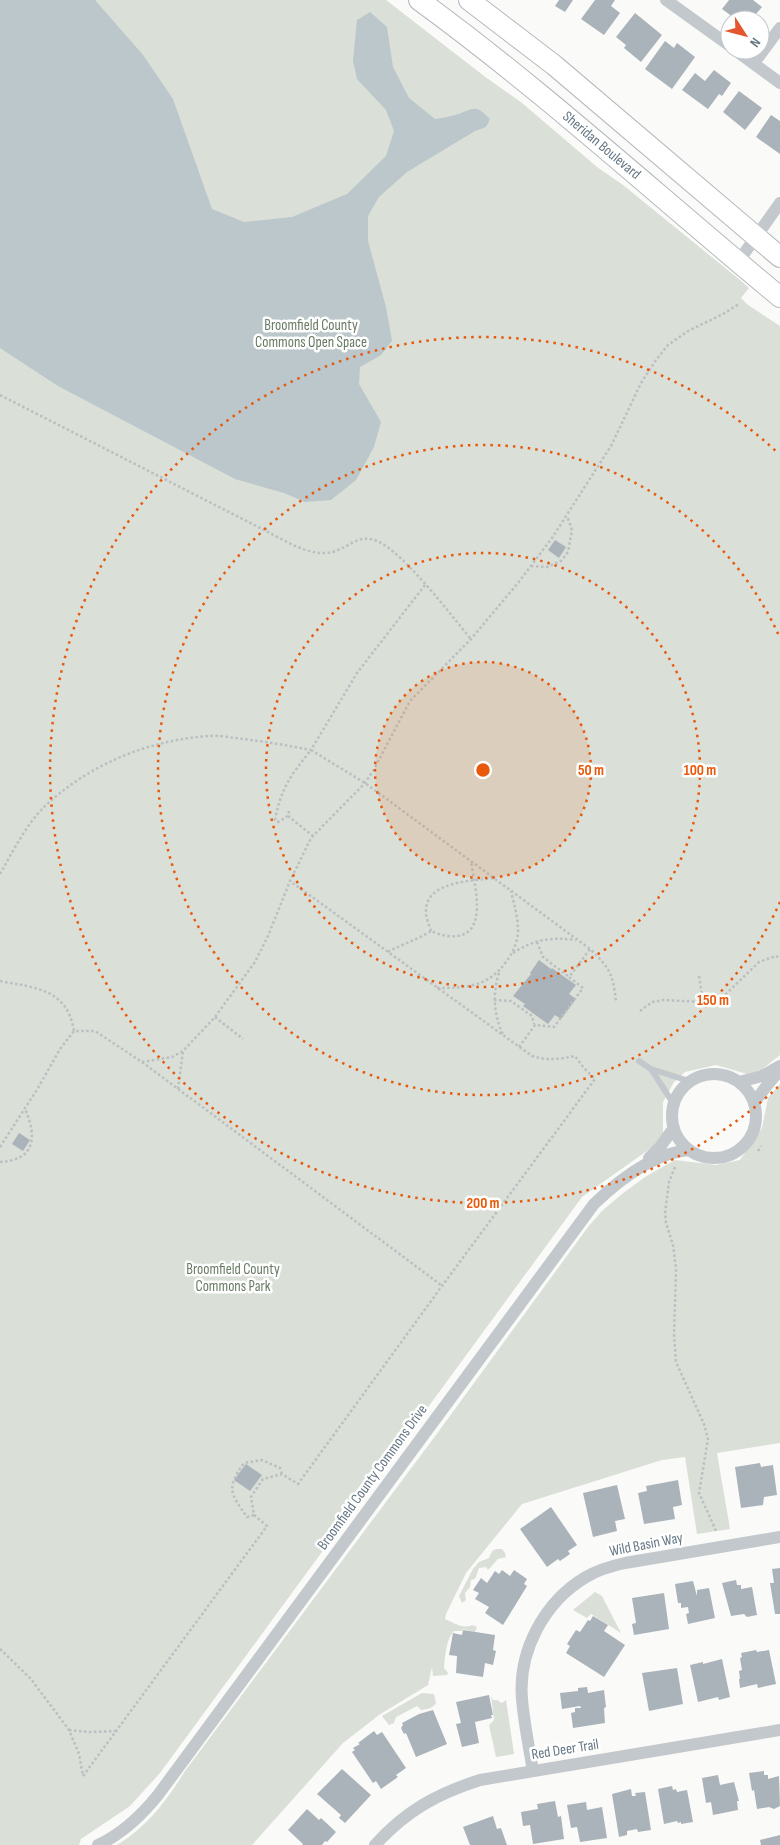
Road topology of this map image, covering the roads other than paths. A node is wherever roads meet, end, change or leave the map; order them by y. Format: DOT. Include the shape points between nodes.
graph roads {
  1 [pos="419,0"];
  2 [pos="468,0"];
  3 [pos="666,0"];
  4 [pos="780,28"];
  5 [pos="720,39"];
  6 [pos="750,60"];
  7 [pos="754,63"];
  8 [pos="780,83"];
  9 [pos="780,203"];
  10 [pos="756,237"];
  11 [pos="780,257"];
  12 [pos="738,262"];
  13 [pos="780,297"];
  14 [pos="638,1061"];
  15 [pos="780,1068"];
  16 [pos="651,1069"];
  17 [pos="689,1081"];
  18 [pos="739,1082"];
  19 [pos="673,1103"];
  20 [pos="754,1103"];
  21 [pos="673,1129"];
  22 [pos="689,1150"];
  23 [pos="638,1169"];
  24 [pos="780,1537"];
  25 [pos="780,1730"];
  26 [pos="533,1771"];
  27 [pos="98,1845"];
  28 [pos="375,1845"];
  1 -- 12 [label="main road, Sheridan Boulevard" via="591,136"];
  2 -- 10 [label="main road, Sheridan Boulevard" via="554,65"];
  3 -- 5 [label="street"];
  4 -- 7 [label="street"];
  6 -- 7 [label="street"];
  7 -- 8 [label="street"];
  9 -- 10 [label="street"];
  10 -- 11 [label="main road, Sheridan Boulevard"];
  10 -- 12 [label="street"];
  12 -- 13 [label="main road, Sheridan Boulevard"];
  14 -- 16 [label="lane"];
  15 -- 18 [label="street"];
  15 -- 20 [label="street"];
  16 -- 17 [label="lane"];
  16 -- 19 [label="lane"];
  17 -- 18 [label="street" via="700,1075 719,1073"];
  17 -- 19 [label="street" via="679,1090"];
  18 -- 20 [label="street" via="749,1091"];
  19 -- 21 [label="street"];
  20 -- 22 [label="street" via="756,1116 752,1133 735,1152 709,1158"];
  21 -- 22 [label="street"];
  21 -- 23 [label="street"];
  22 -- 23 [label="street, Broomfield County Commons Drive" via="666,1154"];
  23 -- 27 [label="street, Broomfield County Commons Drive" via="600,1199 579,1223 158,1795 130,1824"];
  24 -- 26 [label="street, Wild Basin Way" via="625,1563 605,1568 570,1588 542,1619 526,1656 522,1699"];
  25 -- 26 [label="street, Red Deer Trail"];
  26 -- 28 [label="street, Red Deer Trail" via="454,1788 406,1815"];
}
